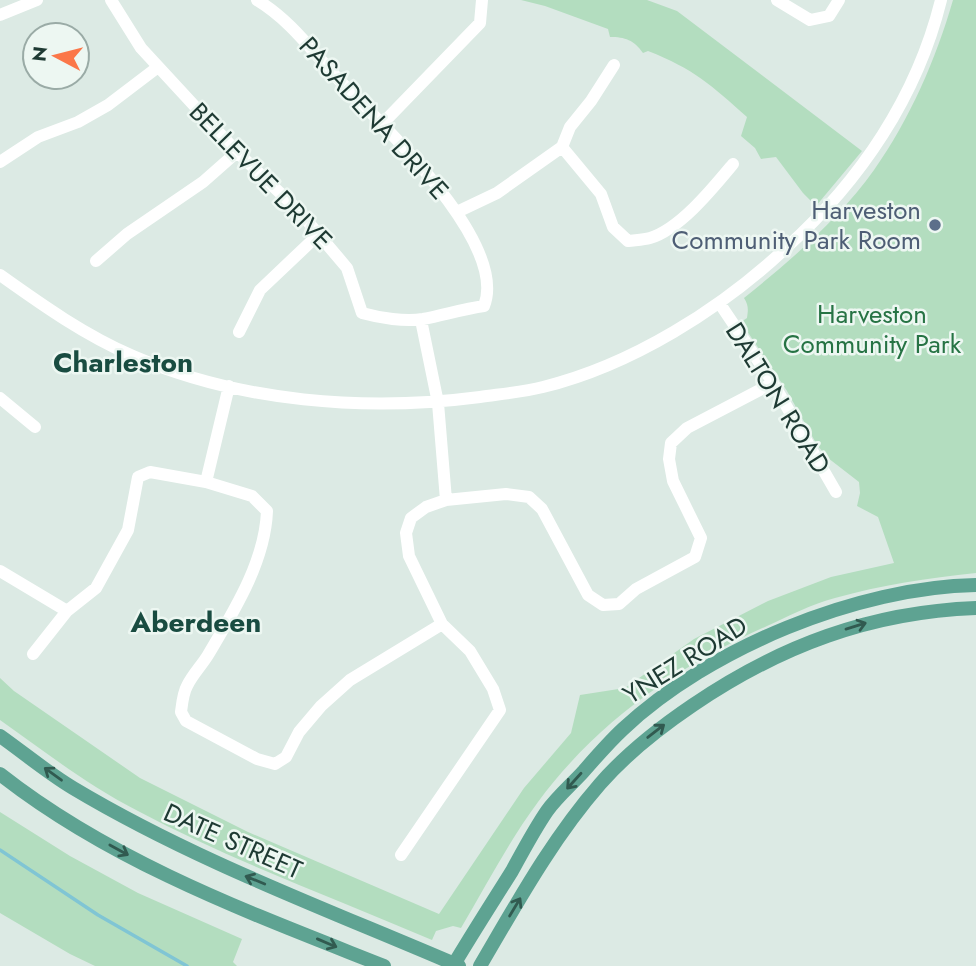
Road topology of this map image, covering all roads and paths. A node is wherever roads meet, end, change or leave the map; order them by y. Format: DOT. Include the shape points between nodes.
graph roads {
  1 [pos="37,0"];
  2 [pos="111,0"];
  3 [pos="257,0"];
  4 [pos="482,0"];
  5 [pos="777,0"];
  6 [pos="839,0"];
  7 [pos="941,0"];
  8 [pos="0,15"];
  9 [pos="614,65"];
  10 [pos="158,66"];
  11 [pos="382,124"];
  12 [pos="562,147"];
  13 [pos="237,152"];
  14 [pos="0,163"];
  15 [pos="733,164"];
  16 [pos="457,212"];
  17 [pos="319,234"];
  18 [pos="96,261"];
  19 [pos="0,275"];
  20 [pos="720,304"];
  21 [pos="421,320"];
  22 [pos="239,332"];
  23 [pos="773,383"];
  24 [pos="229,386"];
  25 [pos="0,398"];
  26 [pos="438,403"];
  27 [pos="35,427"];
  28 [pos="206,482"];
  29 [pos="836,492"];
  30 [pos="446,500"];
  31 [pos="0,571"];
  32 [pos="976,585"];
  33 [pos="976,608"];
  34 [pos="67,611"];
  35 [pos="442,624"];
  36 [pos="33,654"];
  37 [pos="0,736"];
  38 [pos="0,774"];
  39 [pos="401,855"];
  40 [pos="455,965"];
  41 [pos="384,966"];
  42 [pos="480,966"];
  1 -- 8 [label="street"];
  2 -- 10 [label="street, BELLEVUE DRIVE"];
  3 -- 11 [label="street, PASADENA DRIVE" via="298,32"];
  4 -- 11 [label="street" via="480,23"];
  5 -- 6 [label="street" via="810,20 829,16"];
  7 -- 20 [label="street" via="912,81 873,151 811,226"];
  9 -- 12 [label="street" via="569,127"];
  10 -- 13 [label="street, BELLEVUE DRIVE"];
  10 -- 14 [label="street" via="108,105 38,137"];
  11 -- 16 [label="street, PASADENA DRIVE"];
  12 -- 15 [label="street" via="601,194 613,227 628,241 652,237 681,219"];
  12 -- 16 [label="street" via="496,193"];
  13 -- 17 [label="street, BELLEVUE DRIVE"];
  13 -- 18 [label="street"];
  16 -- 21 [label="street, PASADENA DRIVE" via="488,274 489,294 484,306"];
  17 -- 21 [label="street, BELLEVUE DRIVE" via="347,268 362,313"];
  17 -- 22 [label="street" via="260,290"];
  19 -- 24 [label="street" via="131,355 178,374"];
  20 -- 23 [label="street, DALTON ROAD"];
  20 -- 26 [label="street" via="586,373 543,387"];
  21 -- 26 [label="street"];
  23 -- 29 [label="street, DALTON ROAD"];
  23 -- 30 [label="street" via="687,428 671,443 673,481 701,538 695,557 636,589 619,604 603,606 588,595 542,509 529,497 506,494"];
  24 -- 26 [label="street" via="351,403"];
  24 -- 28 [label="street"];
  25 -- 27 [label="street"];
  26 -- 30 [label="street"];
  28 -- 34 [label="street" via="150,472 138,477 128,530 96,588"];
  28 -- 35 [label="street" via="252,496 267,511 266,533 231,615 187,685 181,712 186,721 275,764 286,757 321,706 350,680"];
  30 -- 35 [label="street" via="411,518 406,533 409,556"];
  31 -- 34 [label="street"];
  32 -- 40 [label="main road, YNEZ ROAD, one-way" via="905,593 816,615 760,639 663,697 624,728 548,810"];
  42 -- 33 [label="main road, YNEZ ROAD, one-way" via="554,842 601,783 653,732 719,687 787,650 864,624 944,609"];
  34 -- 36 [label="street"];
  35 -- 39 [label="street" via="470,651 500,710"];
  40 -- 37 [label="main road, DATE STREET, one-way" via="201,857 70,787"];
  38 -- 41 [label="main road, one-way" via="87,832 174,878"];
}
